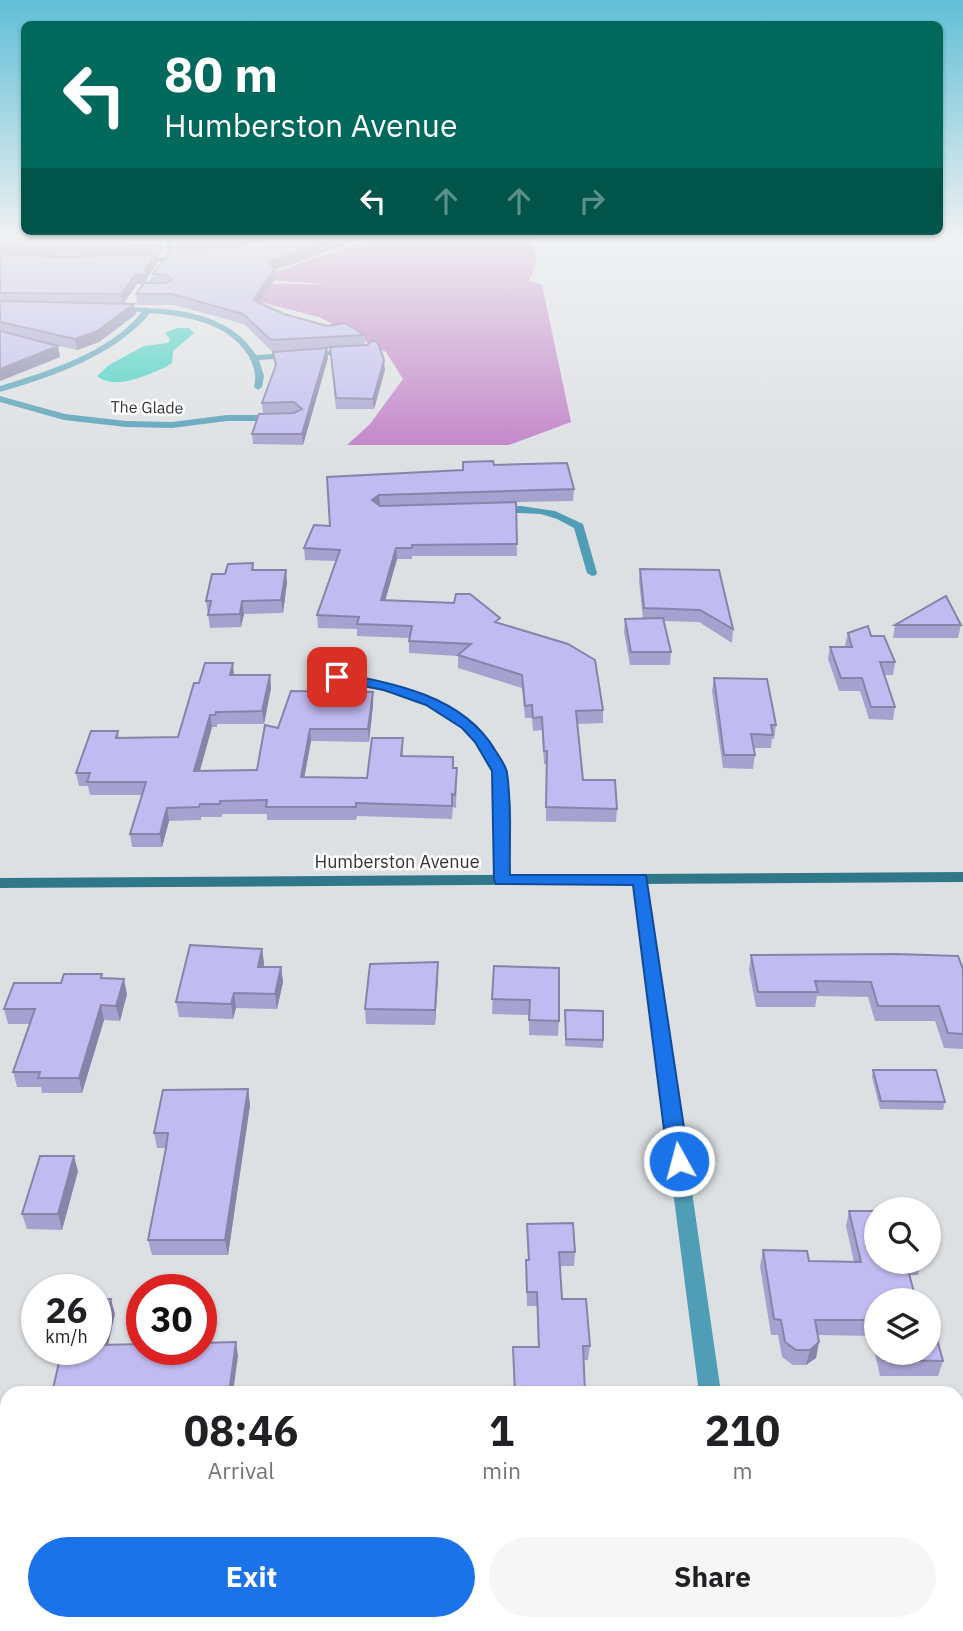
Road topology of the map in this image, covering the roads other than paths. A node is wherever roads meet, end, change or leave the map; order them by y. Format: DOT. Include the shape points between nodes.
graph roads {
  1 [pos="146,314"];
  2 [pos="184,314"];
  3 [pos="356,351"];
  4 [pos="69,354"];
  5 [pos="82,356"];
  6 [pos="254,358"];
  7 [pos="258,387"];
  8 [pos="0,389"];
  9 [pos="0,399"];
  10 [pos="286,418"];
  11 [pos="482,509"];
  12 [pos="592,573"];
  13 [pos="337,677"];
  14 [pos="963,877"];
  15 [pos="640,879"];
  16 [pos="502,880"];
  17 [pos="0,883"];
  18 [pos="709,1386"];
  1 -- 5 [label="street" via="128,333"];
  2 -- 6 [label="street" via="232,333"];
  3 -- 6 [label="street"];
  4 -- 5 [label="street"];
  5 -- 8 [label="street"];
  6 -- 7 [label="street" via="260,372"];
  9 -- 10 [label="street, The Glade" via="64,417 126,424"];
  11 -- 12 [label="street" via="561,514 579,526"];
  13 -- 16 [label="street" via="387,686 432,702 481,739 499,771"];
  14 -- 15 [label="main road, Humberston Avenue"];
  15 -- 16 [label="main road, Humberston Avenue"];
  15 -- 18 [label="street"];
  16 -- 17 [label="main road, Humberston Avenue"];
}
